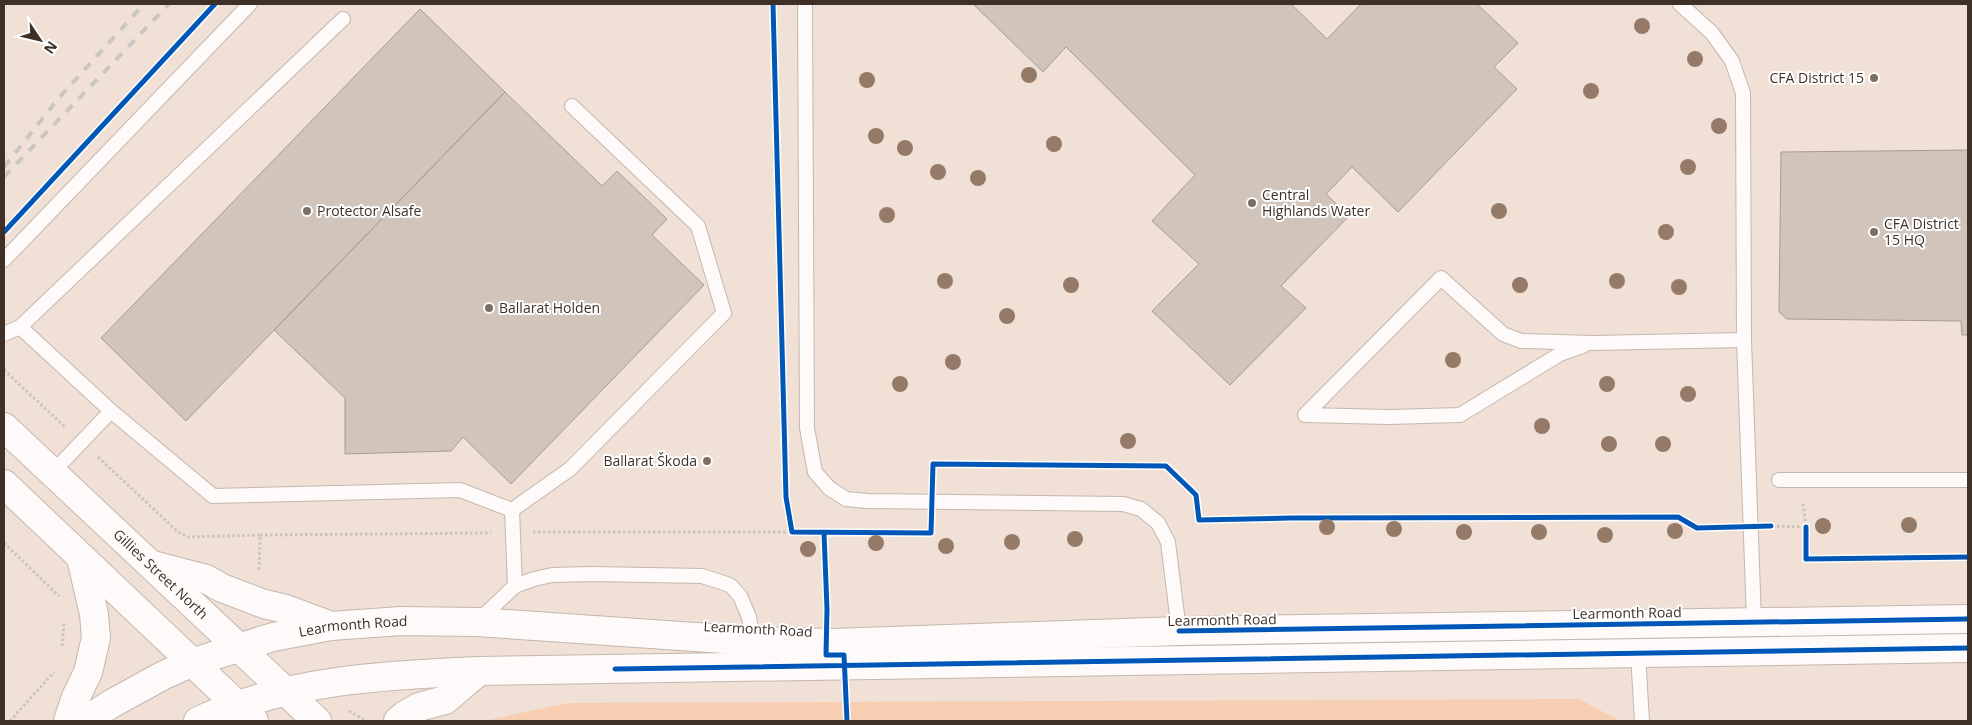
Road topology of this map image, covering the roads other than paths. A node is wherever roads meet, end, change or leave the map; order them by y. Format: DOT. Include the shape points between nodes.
graph roads {
  1 [pos="250,4"];
  2 [pos="804,4"];
  3 [pos="1680,4"];
  4 [pos="343,19"];
  5 [pos="572,106"];
  6 [pos="4,260"];
  7 [pos="20,327"];
  8 [pos="4,334"];
  9 [pos="1744,340"];
  10 [pos="1593,343"];
  11 [pos="111,412"];
  12 [pos="4,427"];
  13 [pos="52,473"];
  14 [pos="1779,480"];
  15 [pos="1968,480"];
  16 [pos="4,484"];
  17 [pos="512,510"];
  18 [pos="80,558"];
  19 [pos="150,564"];
  20 [pos="515,586"];
  21 [pos="1968,619"];
  22 [pos="1754,621"];
  23 [pos="477,622"];
  24 [pos="1637,624"];
  25 [pos="331,626"];
  26 [pos="1179,631"];
  27 [pos="753,641"];
  28 [pos="238,648"];
  29 [pos="1968,648"];
  30 [pos="1754,650"];
  31 [pos="1638,654"];
  32 [pos="1181,659"];
  33 [pos="192,663"];
  34 [pos="479,671"];
  35 [pos="285,692"];
  36 [pos="245,713"];
  37 [pos="68,721"];
  38 [pos="85,721"];
  39 [pos="198,721"];
  40 [pos="317,721"];
  41 [pos="398,721"];
  42 [pos="1642,721"];
  1 -- 6 [label="lane"];
  2 -- 26 [label="lane" via="807,428 815,472 829,488 846,498 867,501 1123,504 1141,509 1158,523 1168,542"];
  3 -- 9 [label="lane" via="1712,33 1732,61 1743,93"];
  4 -- 7 [label="lane"];
  5 -- 17 [label="lane" via="698,226 724,313 570,468"];
  7 -- 8 [label="lane"];
  7 -- 11 [label="lane"];
  9 -- 10 [label="lane"];
  9 -- 22 [label="lane"];
  10 -- 10 [label="lane" via="1560,354 1460,415 1305,415 1441,278 1509,337 1521,341"];
  11 -- 13 [label="lane"];
  11 -- 17 [label="lane" via="213,496 460,490"];
  12 -- 13 [label="main road, Gillies Street North"];
  13 -- 19 [label="main road, Gillies Street North"];
  14 -- 15 [label="lane"];
  16 -- 18 [label="main road"];
  17 -- 20 [label="lane"];
  18 -- 33 [label="main road"];
  18 -- 37 [label="main road" via="94,614 96,638 88,672"];
  19 -- 25 [label="main road" via="206,579 264,604"];
  19 -- 28 [label="main road, Gillies Street North"];
  20 -- 23 [label="lane"];
  20 -- 27 [label="lane" via="552,575 713,578 730,586 744,602"];
  21 -- 22 [label="main road, Learmonth Road"];
  22 -- 24 [label="main road, Learmonth Road"];
  22 -- 30 [label="main road"];
  23 -- 25 [label="main road, Learmonth Road" via="401,621"];
  23 -- 27 [label="main road, Learmonth Road"];
  24 -- 26 [label="main road, Learmonth Road"];
  24 -- 31 [label="main road"];
  25 -- 28 [label="main road, Learmonth Road"];
  26 -- 27 [label="main road, Learmonth Road" via="833,643"];
  26 -- 32 [label="main road"];
  28 -- 33 [label="main road, Learmonth Road"];
  28 -- 35 [label="main road, Gillies Street North"];
  29 -- 30 [label="main road"];
  30 -- 31 [label="main road"];
  31 -- 32 [label="main road"];
  31 -- 42 [label="lane"];
  32 -- 34 [label="main road"];
  33 -- 36 [label="main road"];
  33 -- 38 [label="main road, Learmonth Road"];
  34 -- 35 [label="main road" via="376,677"];
  34 -- 41 [label="main road" via="445,700 419,707"];
  35 -- 36 [label="main road"];
  35 -- 40 [label="main road, Gillies Street North"];
  36 -- 39 [label="main road"];
}
